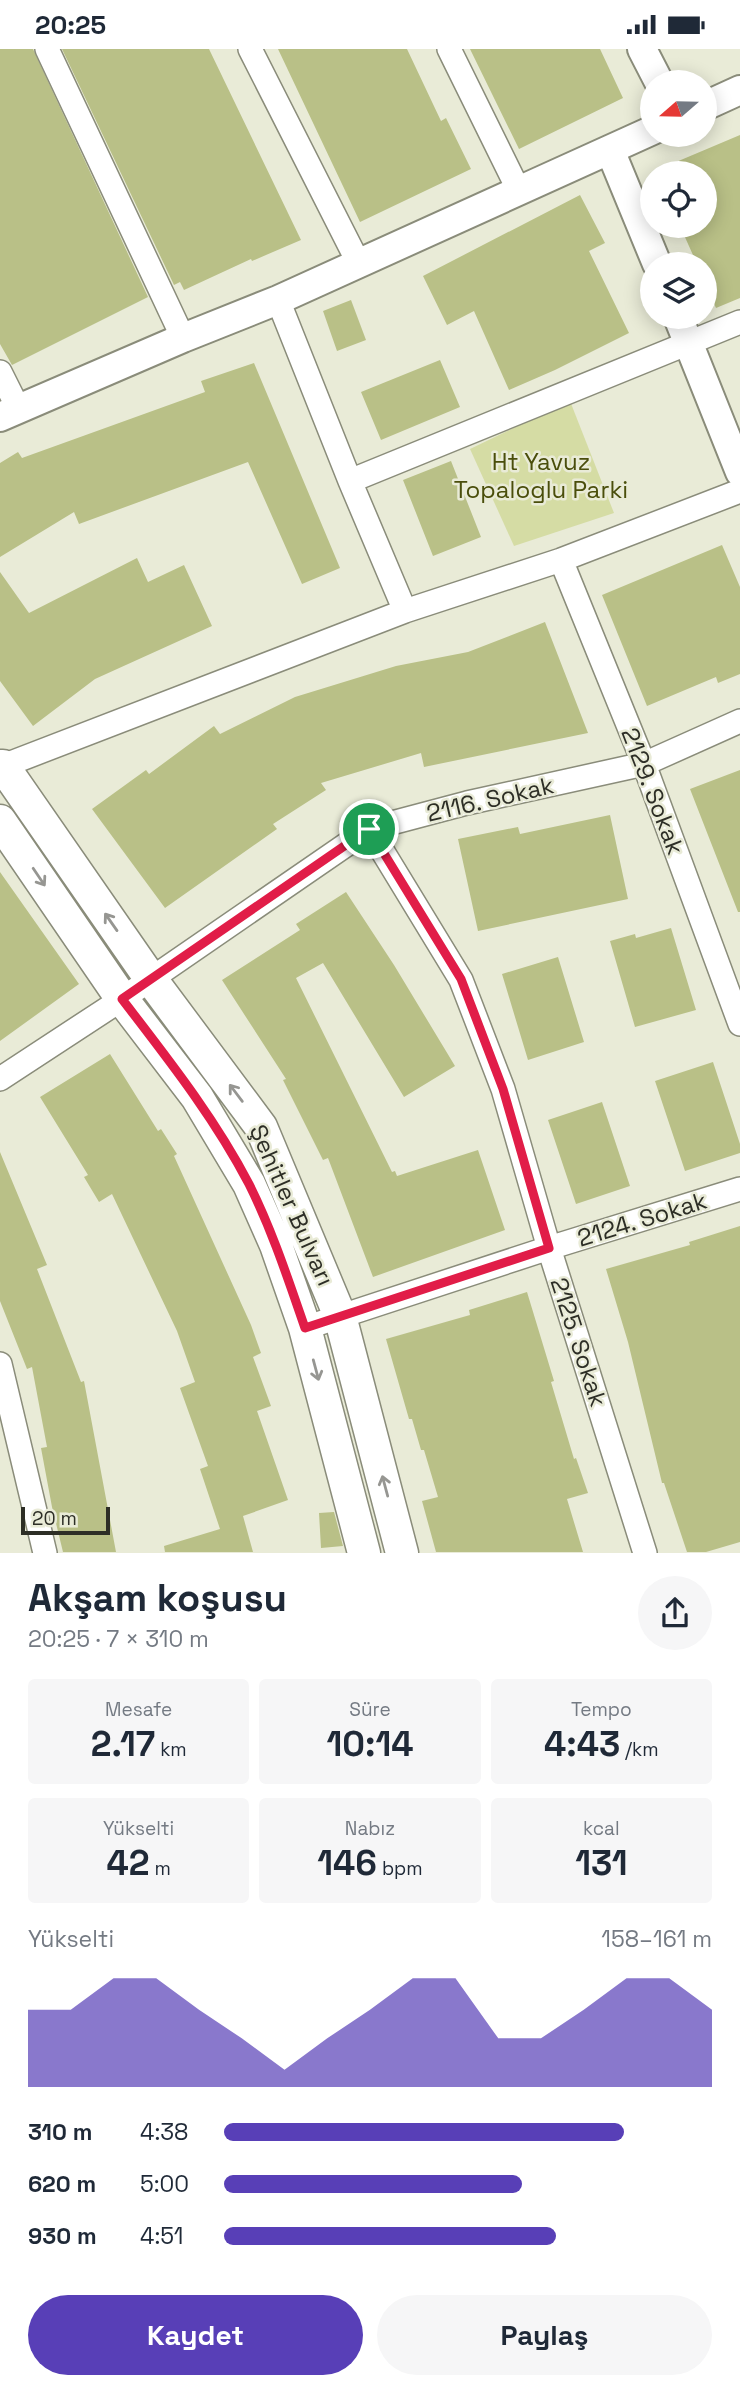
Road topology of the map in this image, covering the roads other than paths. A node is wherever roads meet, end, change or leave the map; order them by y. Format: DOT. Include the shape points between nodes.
graph roads {
  1 [pos="47,49"];
  2 [pos="250,49"];
  3 [pos="449,49"];
  4 [pos="642,49"];
  5 [pos="653,70"];
  6 [pos="740,90"];
  7 [pos="718,100"];
  8 [pos="640,136"];
  9 [pos="610,150"];
  10 [pos="519,191"];
  11 [pos="652,252"];
  12 [pos="359,264"];
  13 [pos="278,300"];
  14 [pos="740,322"];
  15 [pos="683,329"];
  16 [pos="183,338"];
  17 [pos="688,343"];
  18 [pos="0,372"];
  19 [pos="9,412"];
  20 [pos="740,472"];
  21 [pos="350,481"];
  22 [pos="740,491"];
  23 [pos="561,560"];
  24 [pos="405,611"];
  25 [pos="740,720"];
  26 [pos="644,765"];
  27 [pos="1,766"];
  28 [pos="0,821"];
  29 [pos="369,829"];
  30 [pos="150,978"];
  31 [pos="122,999"];
  32 [pos="740,1024"];
  33 [pos="0,1079"];
  34 [pos="740,1189"];
  35 [pos="549,1248"];
  36 [pos="340,1316"];
  37 [pos="305,1328"];
  38 [pos="1,1370"];
  39 [pos="45,1552"];
  40 [pos="363,1552"];
  41 [pos="402,1552"];
  42 [pos="645,1552"];
  1 -- 16 [label="street"];
  2 -- 12 [label="street"];
  3 -- 10 [label="street"];
  4 -- 5 [label="street"];
  6 -- 7 [label="street"];
  8 -- 9 [label="street"];
  9 -- 10 [label="street"];
  9 -- 11 [label="street"];
  10 -- 12 [label="street"];
  12 -- 13 [label="street"];
  13 -- 16 [label="street"];
  13 -- 21 [label="street"];
  14 -- 17 [label="street"];
  15 -- 17 [label="street"];
  16 -- 19 [label="street"];
  17 -- 20 [label="street"];
  17 -- 21 [label="street"];
  18 -- 19 [label="street"];
  21 -- 24 [label="street"];
  22 -- 23 [label="street"];
  23 -- 24 [label="street"];
  23 -- 26 [label="street, 2129. Sokak"];
  24 -- 27 [label="street"];
  25 -- 26 [label="street, 2116. Sokak"];
  26 -- 29 [label="street, 2116. Sokak"];
  26 -- 32 [label="street, 2129. Sokak"];
  30 -- 27 [label="main road, Şehitler Bulvarı, one-way"];
  28 -- 31 [label="main road, Şehitler Bulvarı, one-way"];
  29 -- 30 [label="street, 2116. Sokak"];
  29 -- 35 [label="street, 2125. Sokak" via="461,979 503,1089"];
  30 -- 31 [label="street, 2116. Sokak"];
  36 -- 30 [label="main road, Şehitler Bulvarı, one-way" via="261,1127"];
  31 -- 33 [label="street, 2116. Sokak"];
  31 -- 37 [label="main road, Şehitler Bulvarı" via="197,1097 249,1184"];
  34 -- 35 [label="street, 2124. Sokak"];
  35 -- 36 [label="street, 2124. Sokak"];
  35 -- 42 [label="street, 2125. Sokak"];
  36 -- 37 [label="street, 2124. Sokak"];
  41 -- 36 [label="main road, Şehitler Bulvarı, one-way"];
  37 -- 40 [label="main road, Şehitler Bulvarı, one-way"];
  38 -- 39 [label="street"];
}
